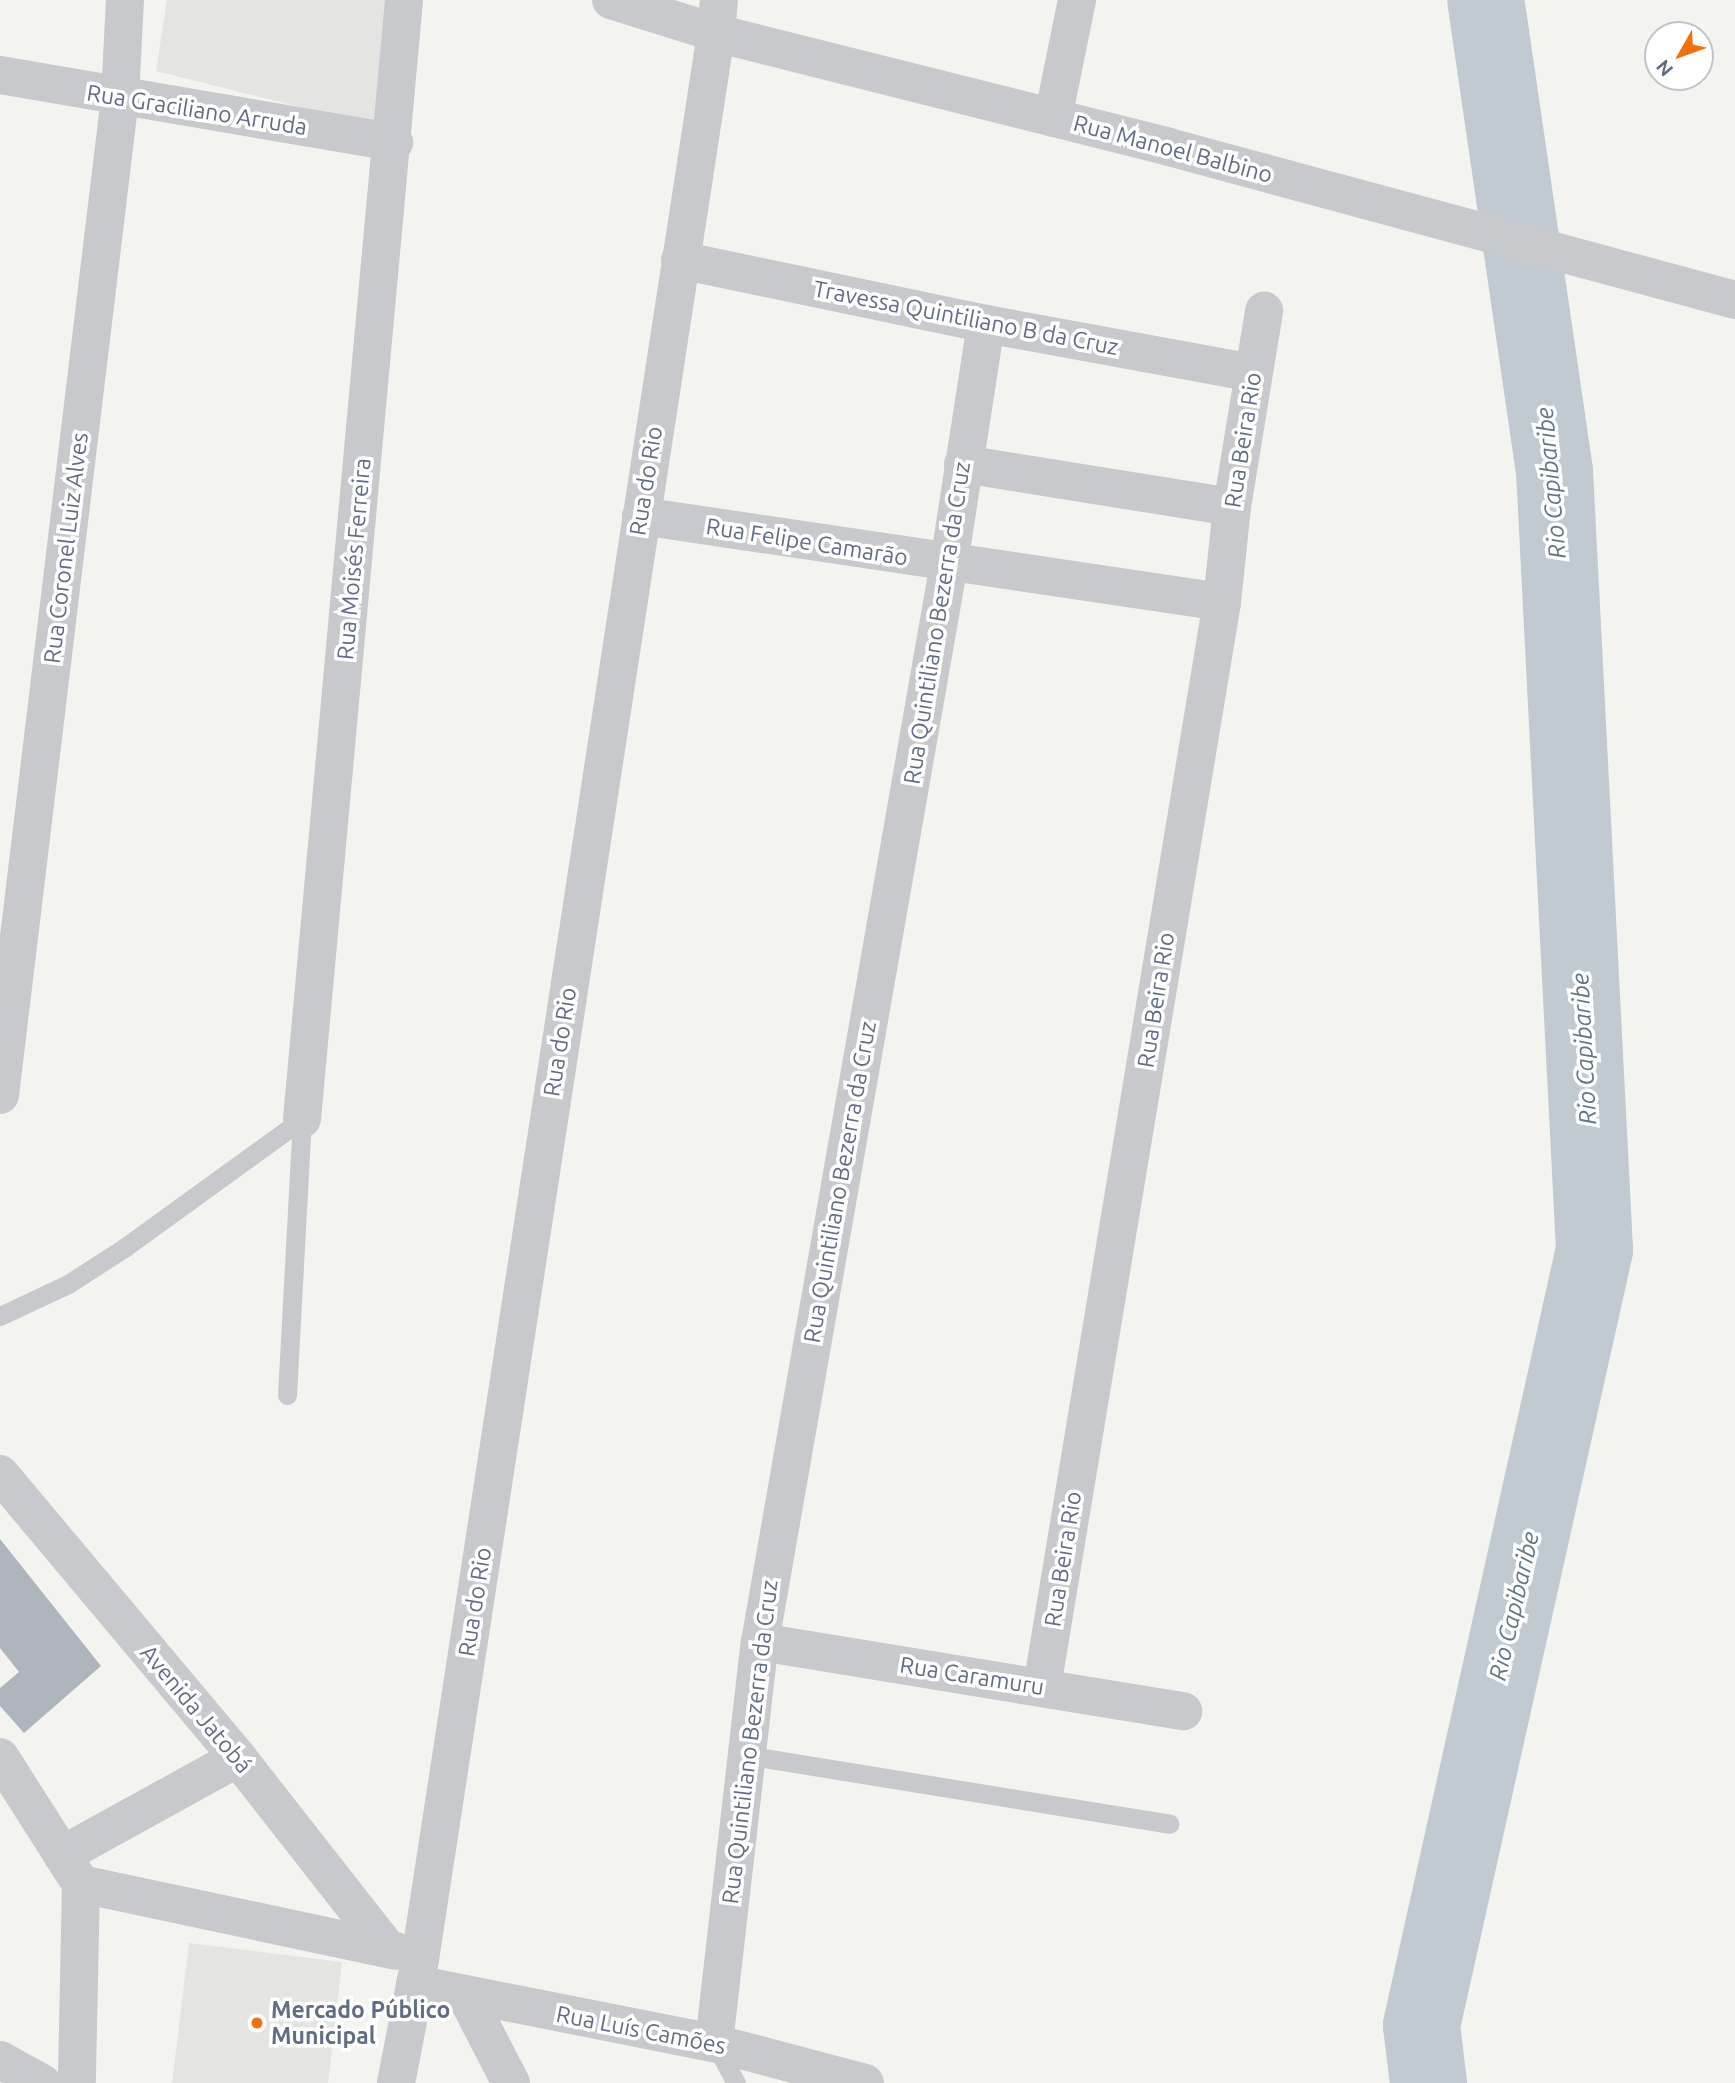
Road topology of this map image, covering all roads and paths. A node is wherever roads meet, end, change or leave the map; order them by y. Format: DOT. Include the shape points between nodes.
graph roads {
  1 [pos="125,0"];
  2 [pos="404,0"];
  3 [pos="611,0"];
  4 [pos="1077,0"];
  5 [pos="717,16"];
  6 [pos="0,75"];
  7 [pos="120,98"];
  8 [pos="1052,118"];
  9 [pos="394,142"];
  10 [pos="680,260"];
  11 [pos="1735,300"];
  12 [pos="1264,311"];
  13 [pos="986,324"];
  14 [pos="1253,373"];
  15 [pos="963,464"];
  16 [pos="1232,507"];
  17 [pos="641,516"];
  18 [pos="949,563"];
  19 [pos="1222,603"];
  20 [pos="0,1095"];
  21 [pos="302,1118"];
  22 [pos="0,1316"];
  23 [pos="287,1395"];
  24 [pos="0,1474"];
  25 [pos="760,1642"];
  26 [pos="1042,1688"];
  27 [pos="1183,1711"];
  28 [pos="745,1755"];
  29 [pos="0,1757"];
  30 [pos="238,1758"];
  31 [pos="1170,1824"];
  32 [pos="71,1870"];
  33 [pos="408,1964"];
  34 [pos="466,1996"];
  35 [pos="714,2043"];
  36 [pos="0,2060"];
  37 [pos="42,2083"];
  38 [pos="77,2083"];
  39 [pos="396,2083"];
  40 [pos="511,2083"];
  41 [pos="736,2083"];
  42 [pos="865,2083"];
  1 -- 7 [label="street, Rua Coronel Luiz Alves"];
  2 -- 9 [label="street, Rua Moisés Ferreira"];
  3 -- 5 [label="street, Rua Manoel Balbino"];
  4 -- 8 [label="street"];
  5 -- 8 [label="street, Rua Manoel Balbino"];
  5 -- 10 [label="street, Rua do Rio"];
  6 -- 7 [label="street, Rua Graciliano Arruda"];
  7 -- 9 [label="street, Rua Graciliano Arruda"];
  7 -- 20 [label="street, Rua Coronel Luiz Alves"];
  8 -- 11 [label="street, Rua Manoel Balbino"];
  9 -- 21 [label="street, Rua Moisés Ferreira"];
  10 -- 13 [label="street, Travessa Quintiliano B da Cruz"];
  10 -- 17 [label="street, Rua do Rio"];
  12 -- 14 [label="street, Rua Beira Rio"];
  13 -- 14 [label="street, Travessa Quintiliano B da Cruz"];
  13 -- 15 [label="street, Rua Quintiliano Bezerra da Cruz"];
  14 -- 16 [label="street, Rua Beira Rio"];
  15 -- 16 [label="street"];
  15 -- 18 [label="street, Rua Quintiliano Bezerra da Cruz"];
  16 -- 19 [label="street, Rua Beira Rio"];
  17 -- 18 [label="street, Rua Felipe Camarão"];
  17 -- 33 [label="street, Rua do Rio"];
  18 -- 19 [label="street, Rua Felipe Camarão"];
  18 -- 25 [label="street, Rua Quintiliano Bezerra da Cruz"];
  19 -- 26 [label="street, Rua Beira Rio"];
  21 -- 22 [label="lane" via="114,1255 68,1284"];
  21 -- 23 [label="lane"];
  24 -- 30 [label="street, Avenida Jatobá"];
  25 -- 26 [label="street, Rua Caramuru"];
  25 -- 28 [label="street, Rua Quintiliano Bezerra da Cruz"];
  26 -- 27 [label="street, Rua Caramuru"];
  28 -- 31 [label="lane"];
  28 -- 35 [label="street, Rua Quintiliano Bezerra da Cruz"];
  29 -- 32 [label="street"];
  30 -- 32 [label="street"];
  30 -- 33 [label="street, Avenida Jatobá"];
  32 -- 33 [label="street, Rua Luís Camões"];
  32 -- 38 [label="street"];
  33 -- 34 [label="street, Rua Luís Camões"];
  33 -- 39 [label="street, Rua do Rio"];
  34 -- 35 [label="street, Rua Luís Camões"];
  34 -- 40 [label="street"];
  35 -- 41 [label="lane"];
  35 -- 42 [label="street, Rua Luís Camões"];
  36 -- 37 [label="street"];
}
